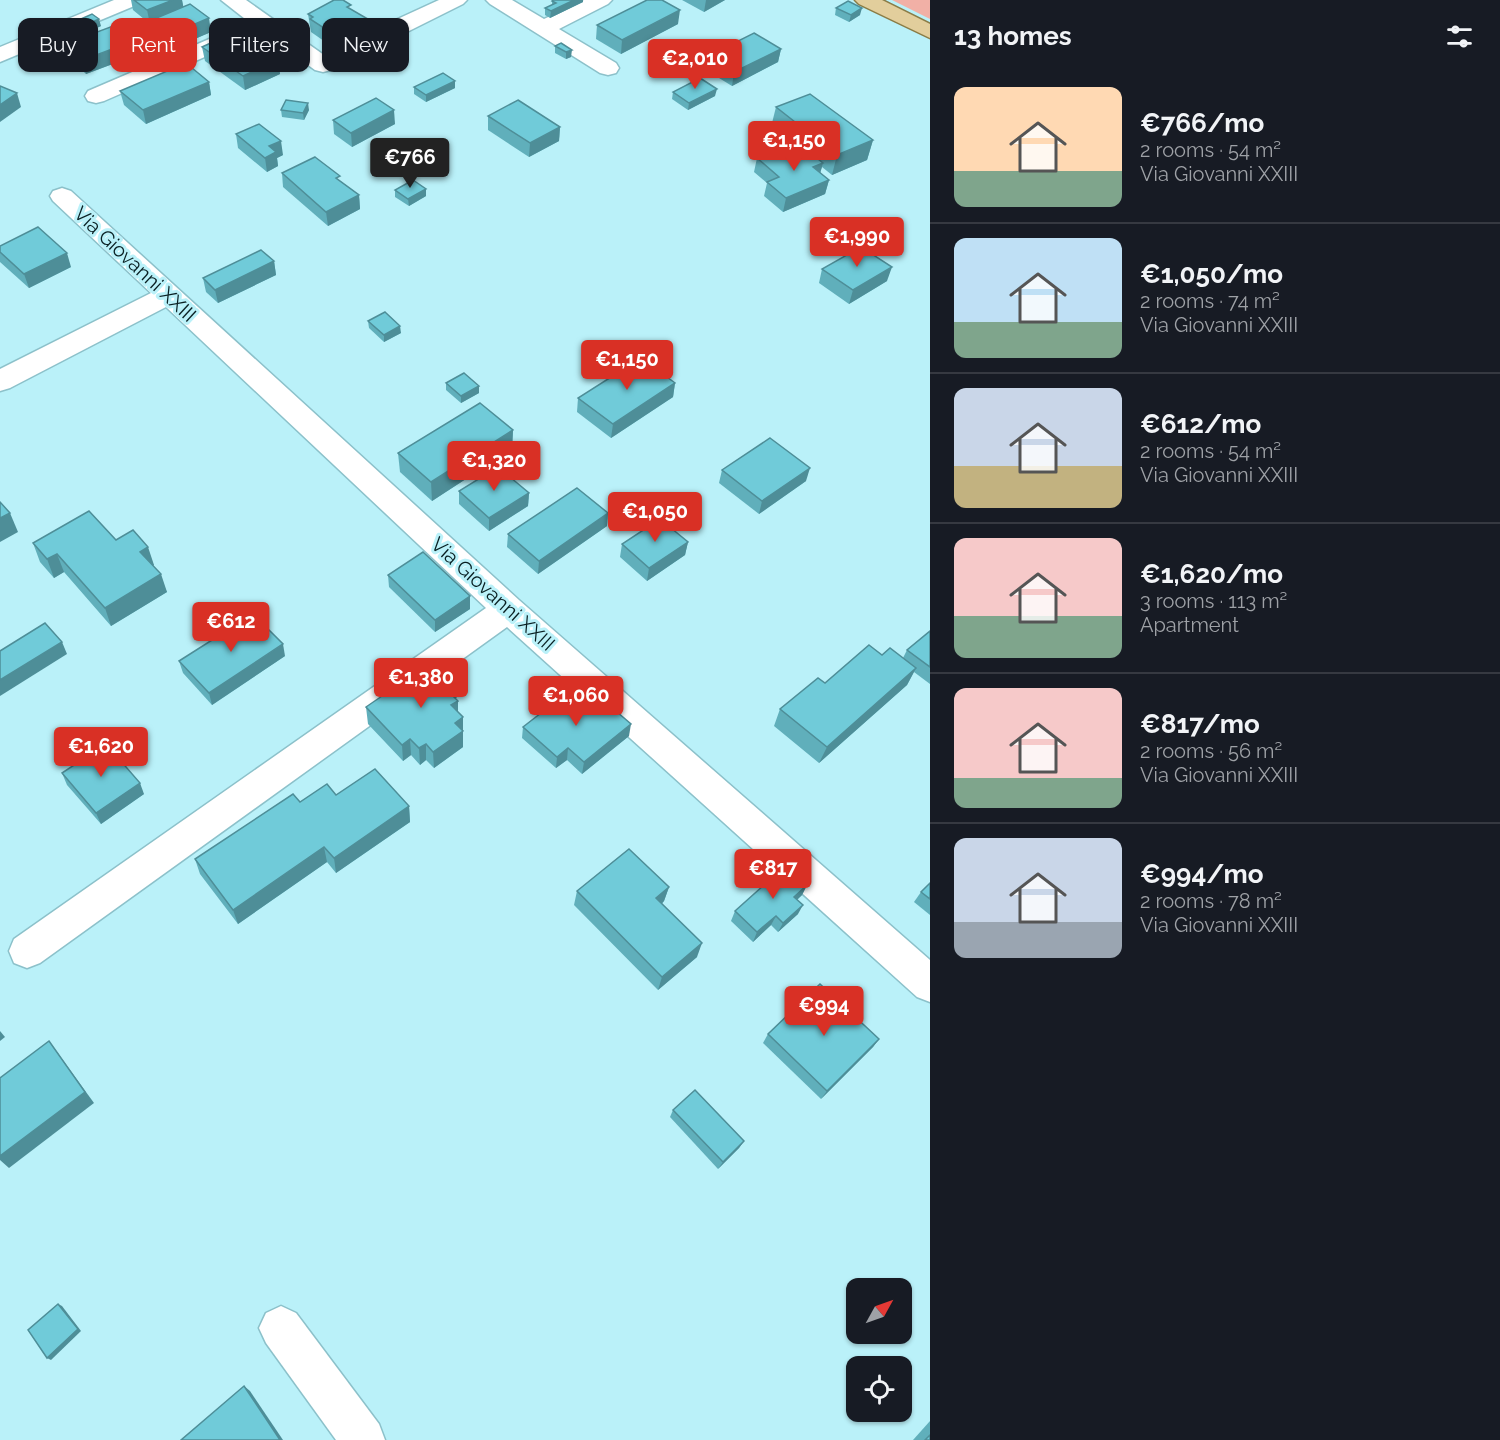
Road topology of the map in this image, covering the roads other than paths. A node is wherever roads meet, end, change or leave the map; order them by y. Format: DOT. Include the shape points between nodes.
graph roads {
  1 [pos="132,0"];
  2 [pos="232,0"];
  3 [pos="456,0"];
  4 [pos="496,0"];
  5 [pos="601,0"];
  6 [pos="866,0"];
  7 [pos="257,18"];
  8 [pos="409,22"];
  9 [pos="543,28"];
  10 [pos="930,32"];
  11 [pos="209,47"];
  12 [pos="0,55"];
  13 [pos="310,56"];
  14 [pos="322,65"];
  15 [pos="608,68"];
  16 [pos="96,96"];
  17 [pos="62,196"];
  18 [pos="168,295"];
  19 [pos="0,381"];
  20 [pos="508,609"];
  21 [pos="27,951"];
  22 [pos="930,984"];
  23 [pos="281,1328"];
  24 [pos="363,1440"];
  1 -- 12 [label="street"];
  2 -- 7 [label="street"];
  3 -- 8 [label="street"];
  4 -- 9 [label="street"];
  5 -- 9 [label="street"];
  6 -- 10 [label="main road"];
  9 -- 15 [label="street"];
  11 -- 16 [label="street"];
  13 -- 14 [label="street"];
  17 -- 18 [label="street, Via Giovanni XXIII"];
  18 -- 19 [label="street"];
  18 -- 20 [label="street, Via Giovanni XXIII"];
  20 -- 21 [label="street"];
  20 -- 22 [label="street, Via Giovanni XXIII"];
  23 -- 24 [label="street"];
}
